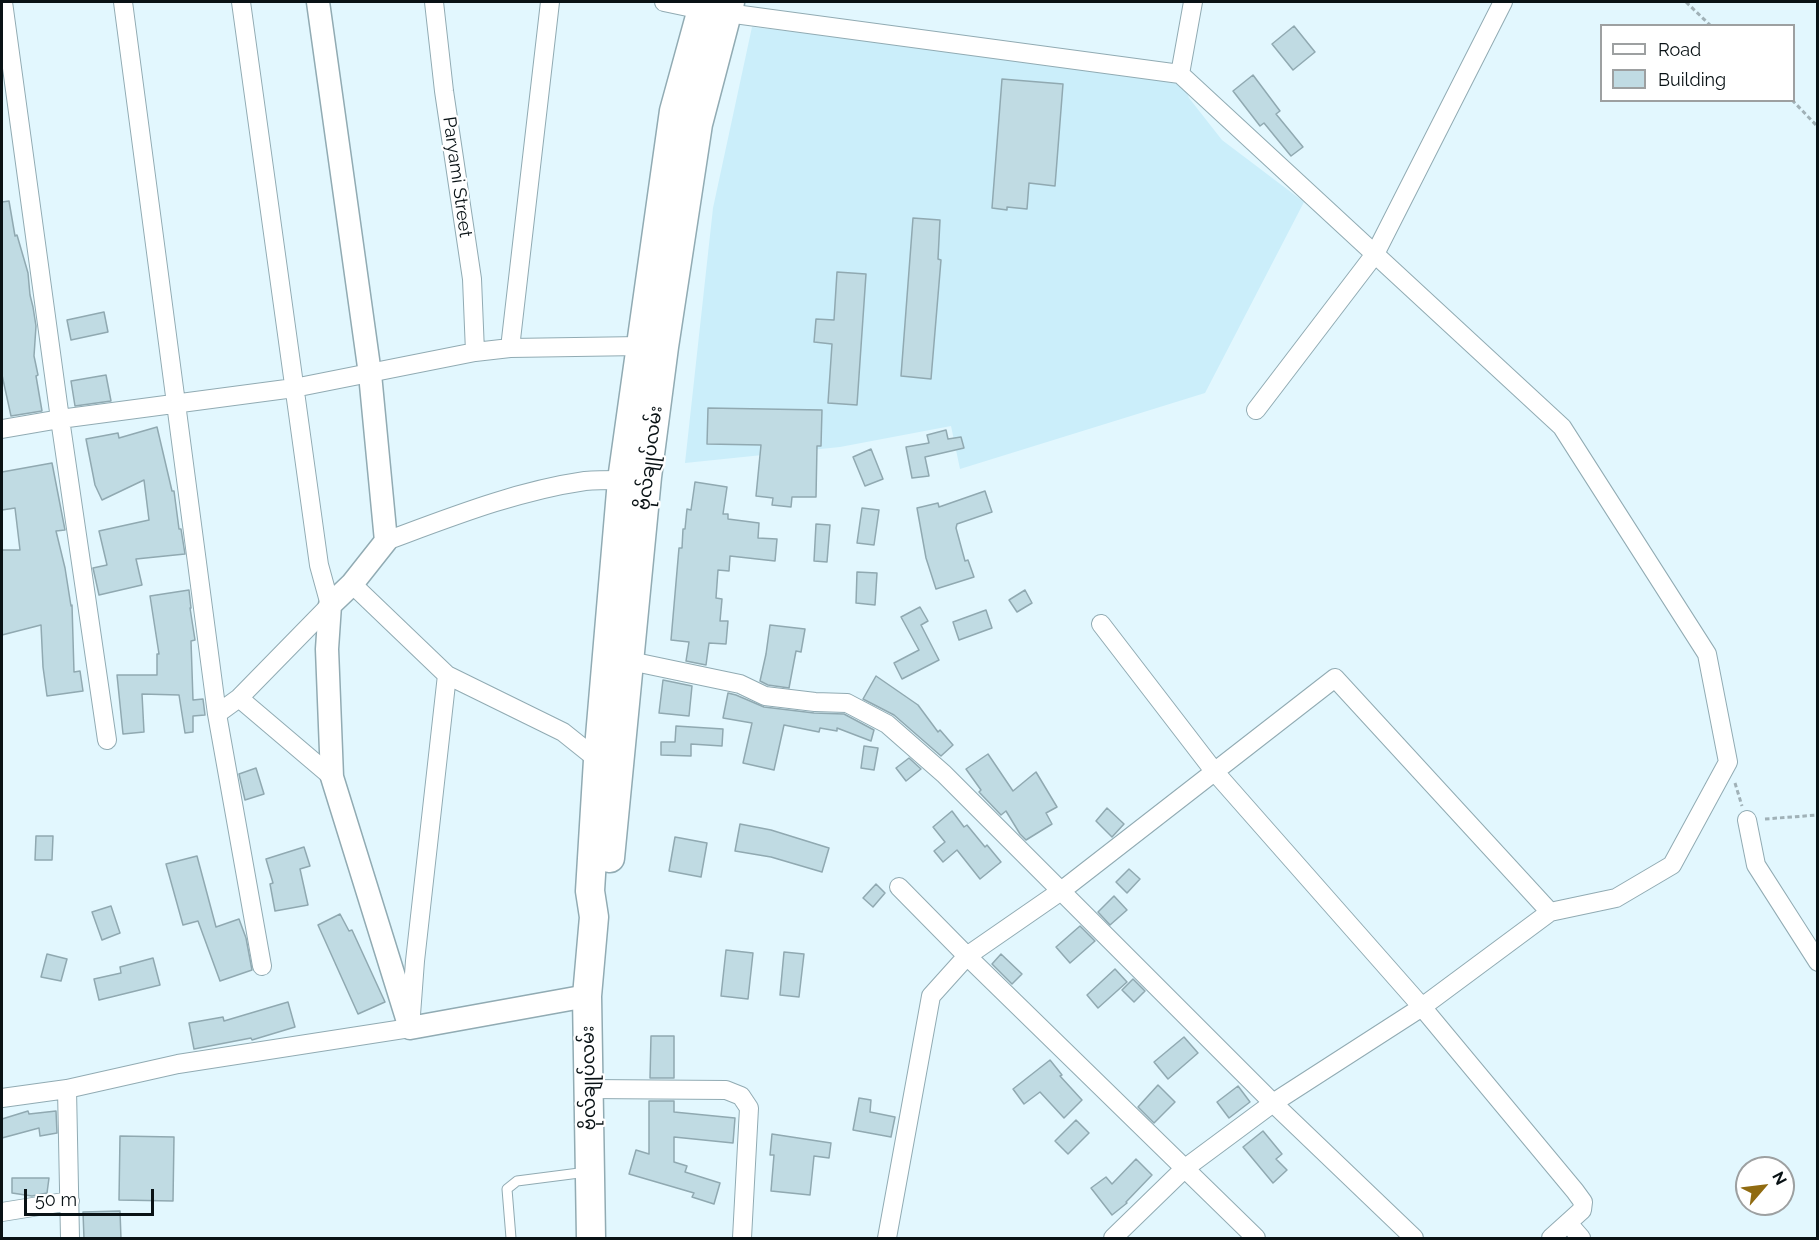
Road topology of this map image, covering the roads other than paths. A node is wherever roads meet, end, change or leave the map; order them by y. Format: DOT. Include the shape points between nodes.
graph roads {
  1 [pos="3,2"];
  2 [pos="123,2"];
  3 [pos="241,2"];
  4 [pos="318,2"];
  5 [pos="434,2"];
  6 [pos="550,2"];
  7 [pos="664,2"];
  8 [pos="1193,2"];
  9 [pos="1503,2"];
  10 [pos="716,6"];
  11 [pos="1180,74"];
  12 [pos="1375,254"];
  13 [pos="641,346"];
  14 [pos="510,348"];
  15 [pos="475,352"];
  16 [pos="370,374"];
  17 [pos="294,388"];
  18 [pos="177,404"];
  19 [pos="1256,410"];
  20 [pos="60,419"];
  21 [pos="2,429"];
  22 [pos="621,480"];
  23 [pos="387,540"];
  24 [pos="352,584"];
  25 [pos="330,605"];
  26 [pos="1101,624"];
  27 [pos="630,661"];
  28 [pos="447,675"];
  29 [pos="239,698"];
  30 [pos="218,714"];
  31 [pos="107,740"];
  32 [pos="598,760"];
  33 [pos="1214,771"];
  34 [pos="332,777"];
  35 [pos="1747,820"];
  36 [pos="899,887"];
  37 [pos="1061,891"];
  38 [pos="1550,912"];
  39 [pos="594,917"];
  40 [pos="968,956"];
  41 [pos="1818,962"];
  42 [pos="262,966"];
  43 [pos="588,996"];
  44 [pos="1422,1006"];
  45 [pos="410,1028"];
  46 [pos="67,1089"];
  47 [pos="589,1089"];
  48 [pos="2,1098"];
  49 [pos="1273,1103"];
  50 [pos="1184,1169"];
  51 [pos="590,1171"];
  52 [pos="70,1201"];
  53 [pos="2,1212"];
  54 [pos="1568,1223"];
  55 [pos="1117,1237"];
  56 [pos="70,1239"];
  57 [pos="511,1239"];
  58 [pos="591,1239"];
  59 [pos="742,1239"];
  60 [pos="887,1239"];
  61 [pos="1256,1239"];
  62 [pos="1414,1239"];
  63 [pos="1551,1239"];
  64 [pos="1581,1239"];
  1 -- 20 [label="street"];
  2 -- 18 [label="street"];
  3 -- 17 [label="street"];
  4 -- 16 [label="street"];
  5 -- 15 [label="street, Paryami Street" via="472,279"];
  6 -- 14 [label="street"];
  7 -- 10 [label="street"];
  8 -- 11 [label="street"];
  9 -- 12 [label="street"];
  10 -- 11 [label="street"];
  10 -- 13 [label="main road, ဗိုလ်ချုပ်လမ်း" via="674,111"];
  10 -- 27 [label="main road, ဗိုလ်ချုပ်လမ်း" via="647,477"];
  11 -- 12 [label="street"];
  12 -- 19 [label="street"];
  12 -- 38 [label="street" via="1562,427 1707,654 1728,762 1672,865 1616,898"];
  13 -- 14 [label="street"];
  13 -- 22 [label="main road, ဗိုလ်ချုပ်လမ်း"];
  14 -- 15 [label="street"];
  15 -- 16 [label="street"];
  16 -- 17 [label="street"];
  16 -- 23 [label="street"];
  17 -- 18 [label="street"];
  17 -- 25 [label="street" via="319,565"];
  18 -- 20 [label="street"];
  18 -- 30 [label="street"];
  20 -- 21 [label="street"];
  20 -- 31 [label="street"];
  22 -- 23 [label="street" via="585,481 520,494"];
  22 -- 32 [label="main road, ဗိုလ်ချုပ်လမ်း"];
  23 -- 24 [label="street"];
  24 -- 25 [label="street"];
  24 -- 28 [label="street"];
  25 -- 29 [label="street"];
  25 -- 34 [label="street" via="327,649"];
  26 -- 33 [label="street"];
  27 -- 37 [label="street" via="740,684 765,696 847,703 887,724 944,774"];
  27 -- 39 [label="main road, ဗိုလ်ချုပ်လမ်း" via="608,879"];
  28 -- 32 [label="street" via="563,732"];
  28 -- 45 [label="street"];
  29 -- 30 [label="street"];
  29 -- 34 [label="street"];
  30 -- 42 [label="street"];
  32 -- 39 [label="main road, ဗိုလ်ချုပ်လမ်း" via="590,891"];
  33 -- 37 [label="street"];
  33 -- 38 [label="street" via="1335,678"];
  33 -- 44 [label="street"];
  34 -- 45 [label="street"];
  35 -- 41 [label="street" via="1756,865"];
  36 -- 40 [label="street"];
  37 -- 40 [label="street"];
  37 -- 49 [label="street"];
  38 -- 44 [label="street"];
  39 -- 43 [label="main road, ဗိုလ်ချုပ်လမ်း"];
  40 -- 50 [label="street"];
  40 -- 60 [label="street" via="931,996"];
  43 -- 45 [label="street"];
  43 -- 47 [label="main road, ဗိုလ်ချုပ်လမ်း"];
  44 -- 49 [label="street"];
  44 -- 54 [label="street" via="1583,1202 1582,1210"];
  45 -- 46 [label="street" via="178,1064"];
  46 -- 48 [label="street"];
  46 -- 52 [label="street"];
  47 -- 51 [label="main road, ဗိုလ်ချုပ်လမ်း"];
  47 -- 59 [label="street" via="726,1090 741,1096 749,1107"];
  49 -- 50 [label="street"];
  49 -- 62 [label="street"];
  50 -- 55 [label="street"];
  50 -- 61 [label="street"];
  51 -- 57 [label="lane" via="517,1181 507,1189"];
  51 -- 58 [label="main road, ဗိုလ်ချုပ်လမ်း"];
  52 -- 53 [label="street"];
  52 -- 56 [label="street"];
  54 -- 63 [label="street"];
  54 -- 64 [label="street"];
}
